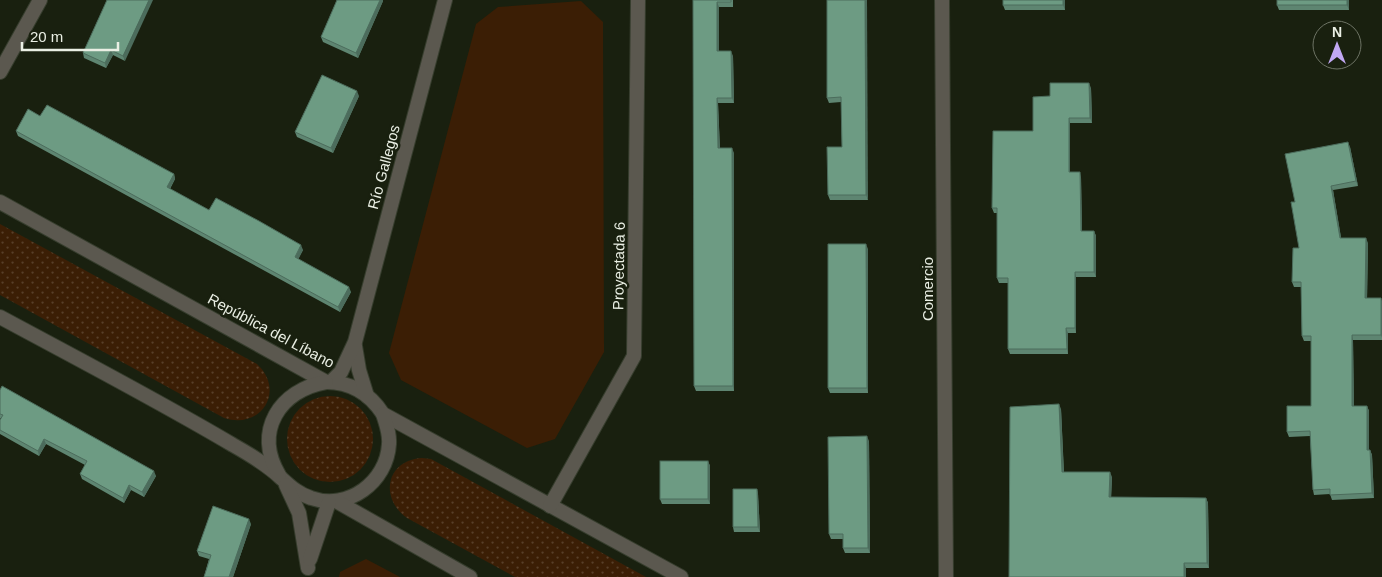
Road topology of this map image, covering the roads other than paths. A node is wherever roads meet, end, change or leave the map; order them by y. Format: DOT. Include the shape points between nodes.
graph roads {
  1 [pos="40,0"];
  2 [pos="445,0"];
  3 [pos="942,0"];
  4 [pos="638,2"];
  5 [pos="0,72"];
  6 [pos="0,202"];
  7 [pos="0,317"];
  8 [pos="355,342"];
  9 [pos="328,382"];
  10 [pos="367,396"];
  11 [pos="382,414"];
  12 [pos="283,480"];
  13 [pos="333,502"];
  14 [pos="550,506"];
  15 [pos="307,572"];
  16 [pos="470,577"];
  17 [pos="681,577"];
  18 [pos="946,577"];
  1 -- 5 [label="street"];
  2 -- 8 [label="street, Río Gallegos"];
  3 -- 18 [label="street, Comercio"];
  4 -- 14 [label="street, Proyectada 6" via="634,356"];
  6 -- 9 [label="street, República del Líbano"];
  7 -- 12 [label="street" via="235,446"];
  8 -- 9 [label="street, Río Gallegos" via="341,372"];
  8 -- 10 [label="street, Río Gallegos"];
  9 -- 10 [label="street, República del Líbano" via="356,388"];
  9 -- 12 [label="street" via="312,384 287,399 272,423 270,451"];
  10 -- 11 [label="street, República del Líbano"];
  11 -- 13 [label="street" via="390,442 382,470 363,491"];
  11 -- 14 [label="street, República del Líbano"];
  12 -- 13 [label="street" via="298,493"];
  12 -- 15 [label="street" via="299,513"];
  13 -- 15 [label="street"];
  13 -- 16 [label="street"];
  14 -- 17 [label="street, República del Líbano"];
}
